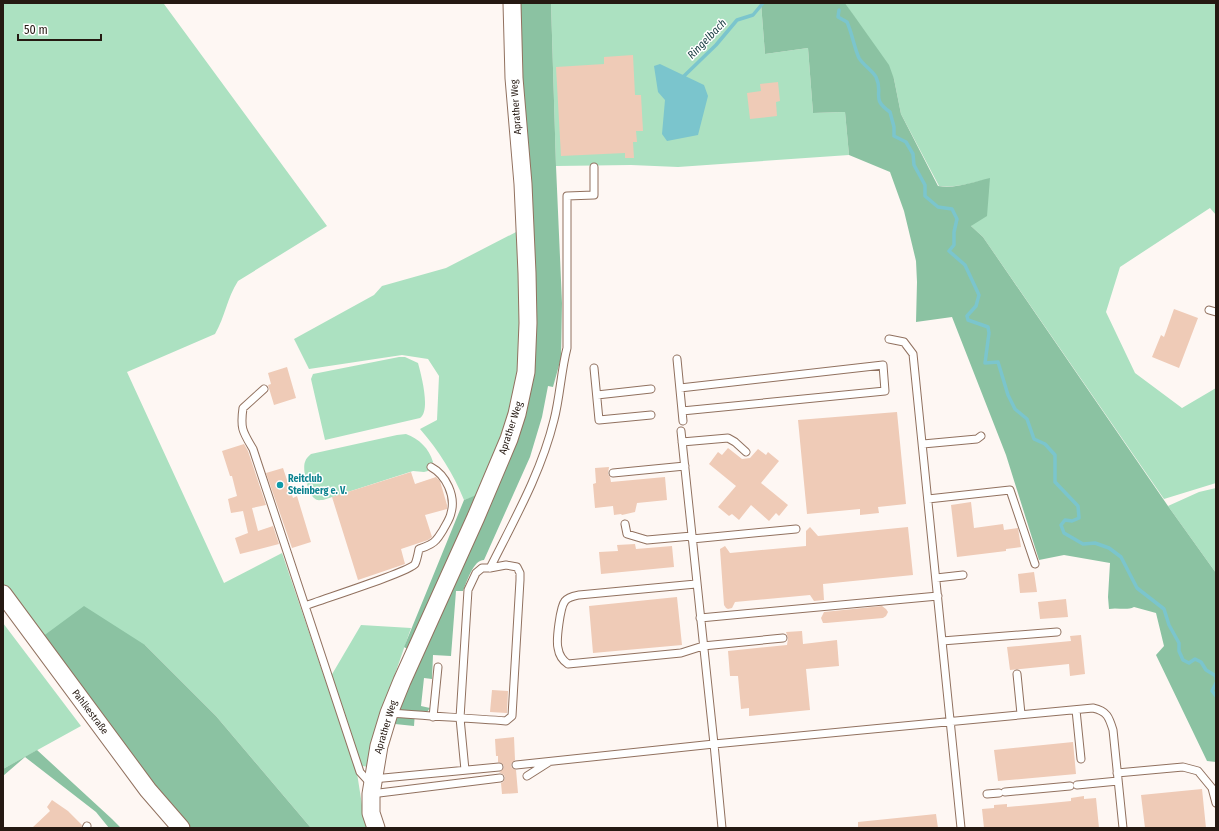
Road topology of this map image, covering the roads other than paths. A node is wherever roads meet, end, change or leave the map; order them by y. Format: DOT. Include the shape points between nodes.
graph roads {
  1 [pos="512,3"];
  2 [pos="594,167"];
  3 [pos="889,339"];
  4 [pos="677,359"];
  5 [pos="594,368"];
  6 [pos="680,388"];
  7 [pos="264,389"];
  8 [pos="651,389"];
  9 [pos="597,394"];
  10 [pos="682,411"];
  11 [pos="651,415"];
  12 [pos="683,421"];
  13 [pos="681,431"];
  14 [pos="981,436"];
  15 [pos="682,442"];
  16 [pos="923,444"];
  17 [pos="746,452"];
  18 [pos="685,466"];
  19 [pos="431,467"];
  20 [pos="613,473"];
  21 [pos="928,498"];
  22 [pos="625,524"];
  23 [pos="796,529"];
  24 [pos="692,538"];
  25 [pos="1035,564"];
  26 [pos="490,568"];
  27 [pos="963,575"];
  28 [pos="936,578"];
  29 [pos="696,584"];
  30 [pos="3,594"];
  31 [pos="938,596"];
  32 [pos="305,606"];
  33 [pos="700,618"];
  34 [pos="1057,632"];
  35 [pos="783,638"];
  36 [pos="942,641"];
  37 [pos="703,646"];
  38 [pos="438,668"];
  39 [pos="1017,674"];
  40 [pos="1076,710"];
  41 [pos="390,713"];
  42 [pos="1021,714"];
  43 [pos="433,717"];
  44 [pos="460,718"];
  45 [pos="950,721"];
  46 [pos="714,744"];
  47 [pos="1081,759"];
  48 [pos="551,761"];
  49 [pos="516,765"];
  50 [pos="499,767"];
  51 [pos="486,768"];
  52 [pos="465,770"];
  53 [pos="1117,773"];
  54 [pos="527,776"];
  55 [pos="500,778"];
  56 [pos="488,780"];
  57 [pos="1118,781"];
  58 [pos="372,786"];
  59 [pos="987,794"];
  60 [pos="1216,803"];
  61 [pos="181,828"];
  62 [pos="376,828"];
  63 [pos="722,828"];
  64 [pos="960,828"];
  65 [pos="1123,828"];
  1 -- 41 [label="street, Aprather Weg" via="514,78 527,273 526,372 509,439"];
  2 -- 26 [label="lane" via="594,195 567,196 567,348 554,419 533,482"];
  3 -- 16 [label="lane" via="904,342 913,354"];
  4 -- 6 [label="lane"];
  5 -- 9 [label="lane"];
  6 -- 10 [label="lane"];
  6 -- 10 [label="lane" via="883,365 885,391"];
  7 -- 32 [label="lane" via="243,408 241,423"];
  8 -- 9 [label="lane"];
  9 -- 11 [label="lane" via="599,420"];
  10 -- 12 [label="lane"];
  13 -- 15 [label="lane"];
  14 -- 16 [label="lane" via="977,440"];
  15 -- 17 [label="lane" via="728,438"];
  15 -- 18 [label="lane"];
  16 -- 21 [label="lane"];
  18 -- 20 [label="lane"];
  18 -- 24 [label="lane"];
  19 -- 32 [label="lane" via="446,480 452,496 452,512 438,539 419,549 415,565"];
  21 -- 25 [label="lane" via="1010,490"];
  21 -- 28 [label="lane"];
  22 -- 24 [label="lane" via="627,534 647,540"];
  23 -- 24 [label="lane"];
  24 -- 29 [label="lane"];
  26 -- 44 [label="lane" via="482,568 476,573 468,590"];
  26 -- 44 [label="lane" via="506,565 517,567 520,572 512,716 506,721"];
  27 -- 28 [label="lane"];
  28 -- 31 [label="lane"];
  29 -- 33 [label="lane"];
  29 -- 37 [label="lane" via="571,597 562,608 557,642 562,660 568,664 681,653"];
  30 -- 61 [label="street, Pahlkestraße" via="148,790"];
  31 -- 33 [label="lane"];
  31 -- 36 [label="lane"];
  32 -- 58 [label="lane" via="360,772"];
  33 -- 37 [label="lane"];
  34 -- 36 [label="lane"];
  35 -- 37 [label="lane"];
  36 -- 45 [label="lane"];
  37 -- 46 [label="lane"];
  38 -- 43 [label="lane"];
  39 -- 42 [label="lane"];
  40 -- 42 [label="lane"];
  40 -- 47 [label="lane"];
  40 -- 53 [label="lane" via="1093,708 1101,710 1109,718 1113,730"];
  41 -- 43 [label="lane"];
  41 -- 58 [label="street, Aprather Weg" via="379,746"];
  42 -- 45 [label="lane"];
  43 -- 44 [label="lane"];
  44 -- 52 [label="lane"];
  45 -- 46 [label="lane"];
  45 -- 64 [label="lane"];
  46 -- 48 [label="lane"];
  46 -- 63 [label="lane"];
  48 -- 49 [label="lane"];
  48 -- 54 [label="lane"];
  50 -- 51 [label="lane"];
  51 -- 52 [label="lane"];
  51 -- 56 [label="lane"];
  52 -- 58 [label="lane"];
  53 -- 57 [label="lane"];
  53 -- 60 [label="lane" via="1183,767 1198,771 1212,788"];
  55 -- 56 [label="lane"];
  56 -- 58 [label="lane"];
  57 -- 59 [label="lane"];
  57 -- 65 [label="lane"];
  58 -- 62 [label="street, Aprather Weg" via="371,812"];
}
